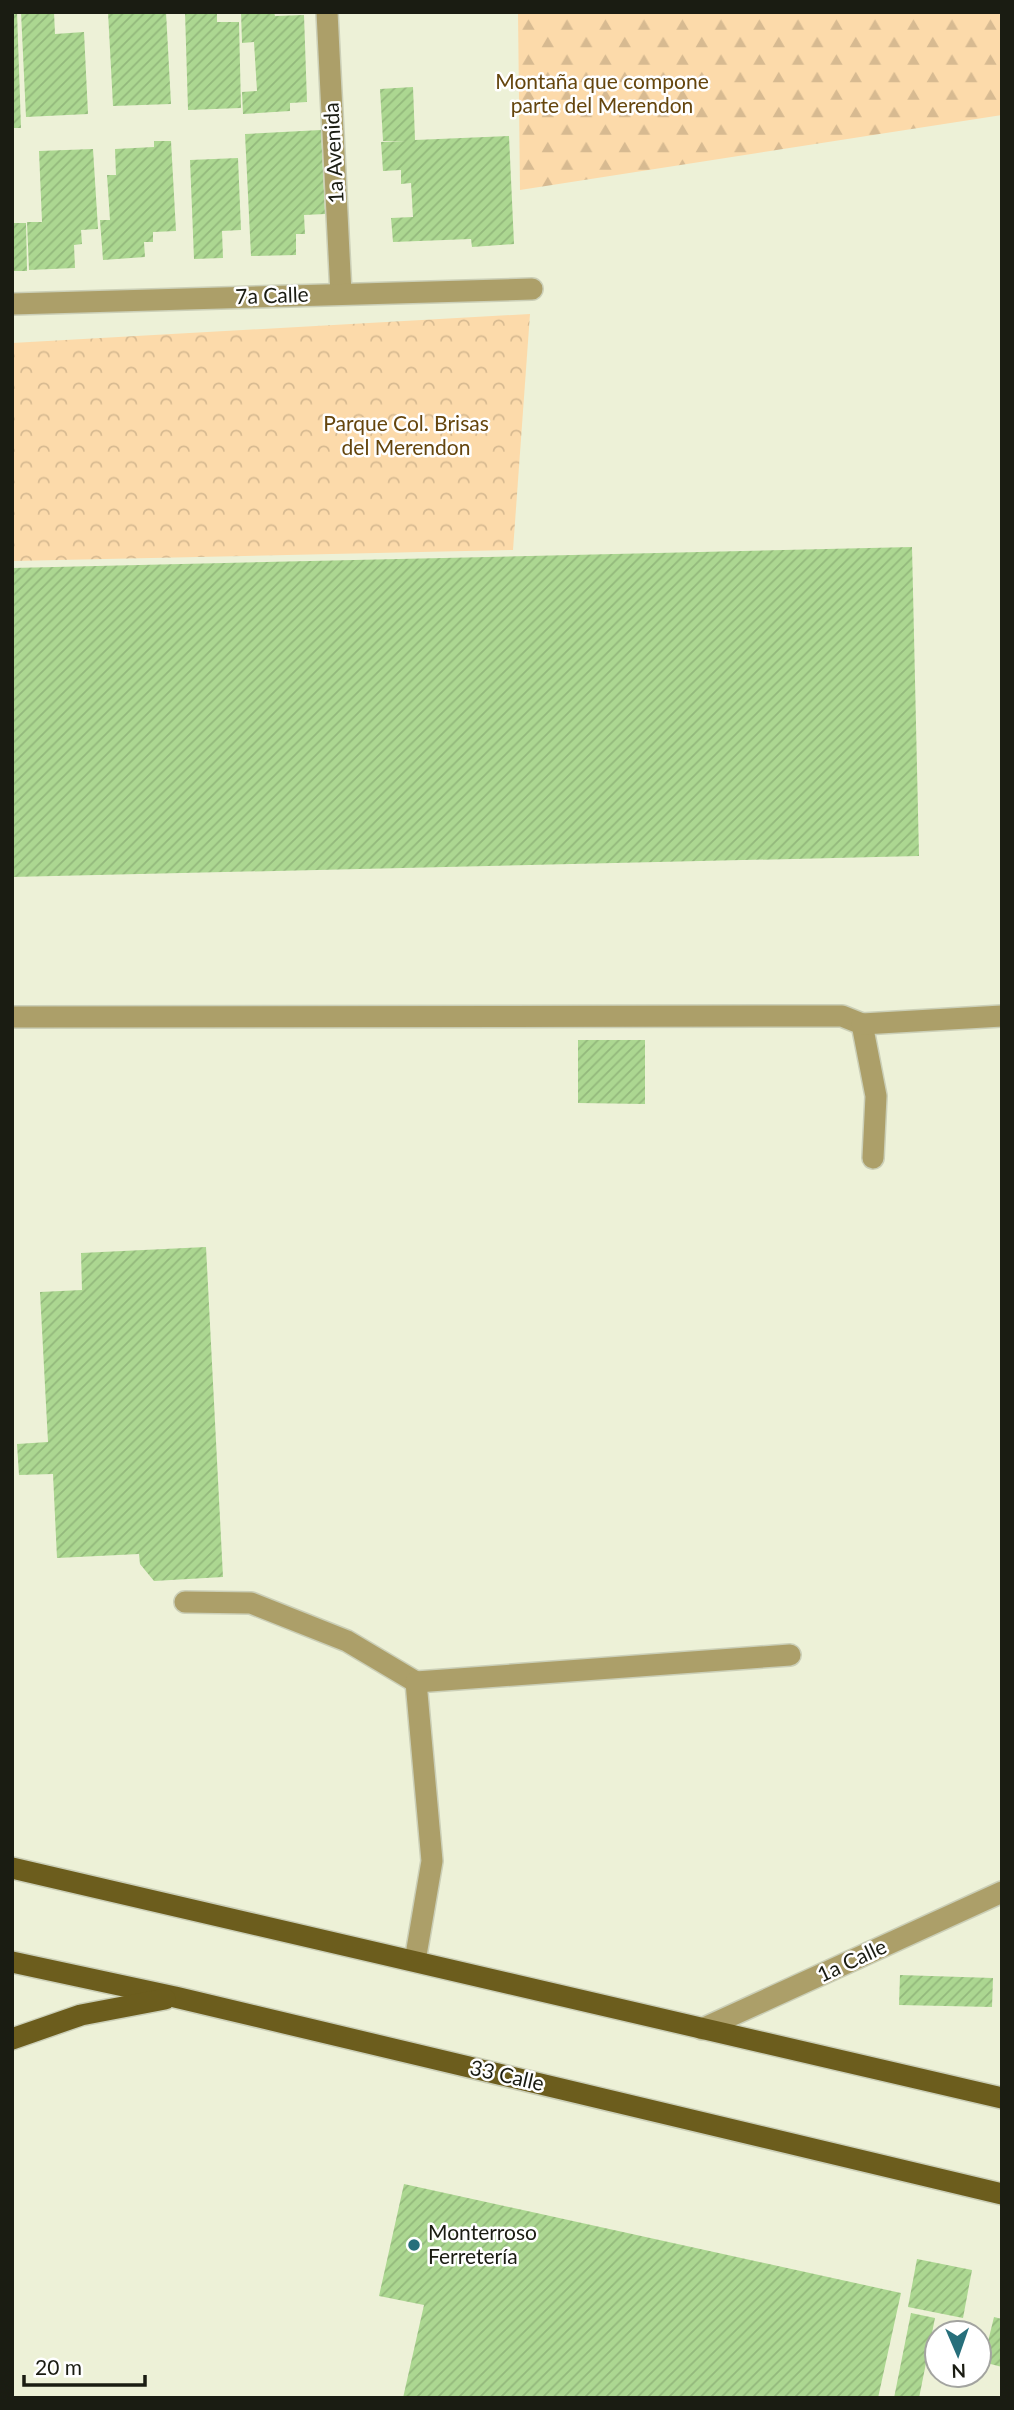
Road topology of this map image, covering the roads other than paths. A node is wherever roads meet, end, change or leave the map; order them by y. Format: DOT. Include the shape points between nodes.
graph roads {
  1 [pos="327,12"];
  2 [pos="533,289"];
  3 [pos="341,294"];
  4 [pos="12,304"];
  5 [pos="1002,1016"];
  6 [pos="12,1017"];
  7 [pos="862,1024"];
  8 [pos="873,1158"];
  9 [pos="185,1602"];
  10 [pos="790,1655"];
  11 [pos="416,1682"];
  12 [pos="12,1868"];
  13 [pos="1002,1892"];
  14 [pos="415,1961"];
  15 [pos="12,1962"];
  16 [pos="176,1997"];
  17 [pos="702,2029"];
  18 [pos="12,2039"];
  19 [pos="1002,2098"];
  20 [pos="1002,2194"];
  1 -- 3 [label="street, 1a Avenida"];
  2 -- 3 [label="street, 7a Calle"];
  3 -- 4 [label="street, 7a Calle"];
  5 -- 7 [label="street"];
  6 -- 7 [label="street" via="842,1016"];
  7 -- 8 [label="street" via="876,1096"];
  9 -- 11 [label="street" via="251,1603 348,1641"];
  10 -- 11 [label="street"];
  11 -- 14 [label="street" via="432,1861"];
  12 -- 14 [label="main road"];
  13 -- 17 [label="street, 1a Calle"];
  14 -- 17 [label="main road"];
  15 -- 16 [label="main road, 33 Calle"];
  16 -- 18 [label="main road" via="81,2015"];
  16 -- 20 [label="main road, 33 Calle"];
  17 -- 19 [label="main road"];
}
